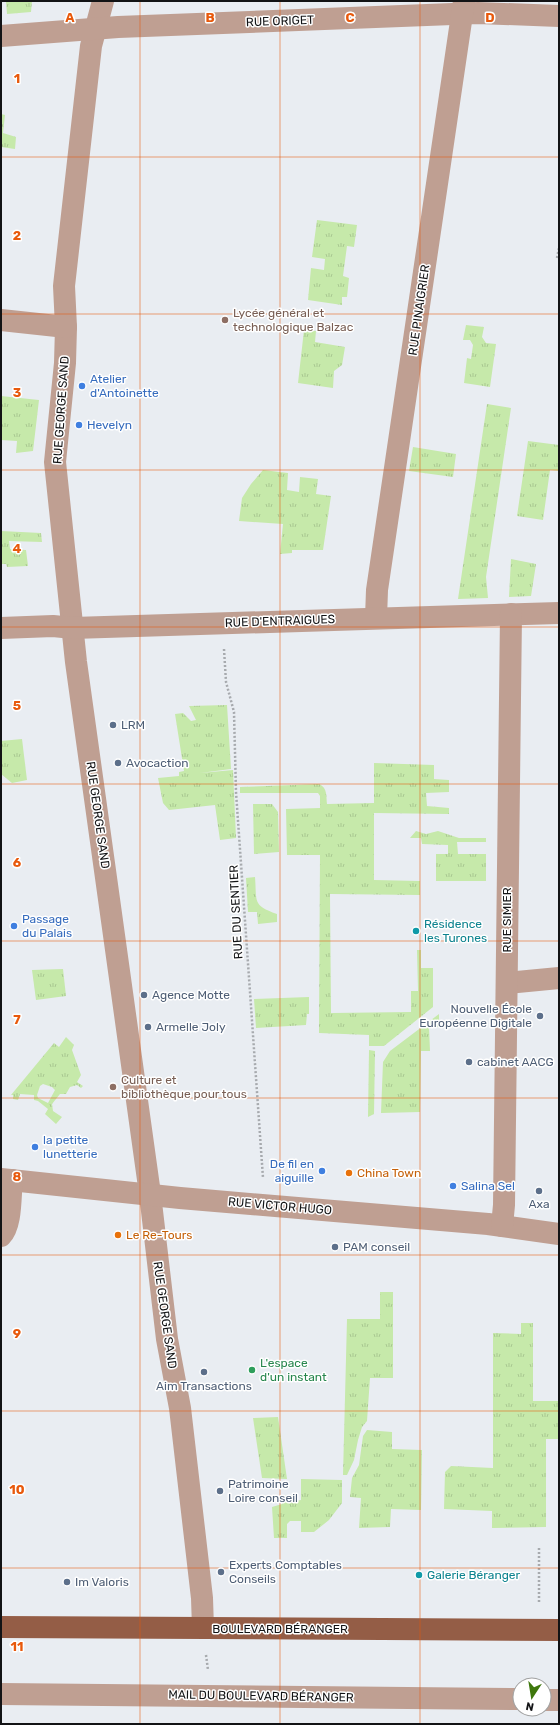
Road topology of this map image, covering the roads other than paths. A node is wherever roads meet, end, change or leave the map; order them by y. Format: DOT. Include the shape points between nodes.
graph roads {
  1 [pos="103,1"];
  2 [pos="463,7"];
  3 [pos="559,16"];
  4 [pos="96,28"];
  5 [pos="1,36"];
  6 [pos="1,320"];
  7 [pos="66,327"];
  8 [pos="559,613"];
  9 [pos="511,614"];
  10 [pos="376,618"];
  11 [pos="1,628"];
  12 [pos="73,628"];
  13 [pos="559,978"];
  14 [pos="507,983"];
  15 [pos="6,1179"];
  16 [pos="150,1194"];
  17 [pos="502,1226"];
  18 [pos="559,1234"];
  19 [pos="1,1236"];
  20 [pos="1,1627"];
  21 [pos="203,1628"];
  22 [pos="559,1630"];
  23 [pos="1,1694"];
  24 [pos="512,1700"];
  1 -- 4 [label="street, RUE GEORGE SAND"];
  2 -- 3 [label="street, RUE ORIGET" via="486,13"];
  2 -- 4 [label="street, RUE ORIGET"];
  2 -- 10 [label="street, RUE PINAIGRIER" via="378,583"];
  4 -- 5 [label="street, RUE ORIGET"];
  4 -- 7 [label="street, RUE GEORGE SAND" via="90,53 64,286"];
  6 -- 7 [label="street"];
  7 -- 12 [label="street, RUE GEORGE SAND" via="55,462"];
  8 -- 9 [label="street, RUE D'ENTRAIGUES"];
  9 -- 10 [label="street, RUE D'ENTRAIGUES"];
  9 -- 14 [label="street, RUE SIMIER"];
  10 -- 12 [label="street, RUE D'ENTRAIGUES"];
  11 -- 12 [label="street, RUE D'ENTRAIGUES"];
  12 -- 16 [label="street, RUE GEORGE SAND"];
  13 -- 14 [label="street"];
  14 -- 17 [label="street, RUE SIMIER"];
  15 -- 16 [label="street, RUE VICTOR HUGO"];
  15 -- 19 [label="street" via="8,1218"];
  16 -- 17 [label="street, RUE VICTOR HUGO"];
  16 -- 21 [label="street, RUE GEORGE SAND" via="167,1339 180,1408 202,1598"];
  17 -- 18 [label="street, RUE VICTOR HUGO"];
  20 -- 21 [label="main road, BOULEVARD BÉRANGER"];
  21 -- 22 [label="main road, BOULEVARD BÉRANGER"];
  23 -- 24 [label="street, MAIL DU BOULEVARD BÉRANGER"];
}
